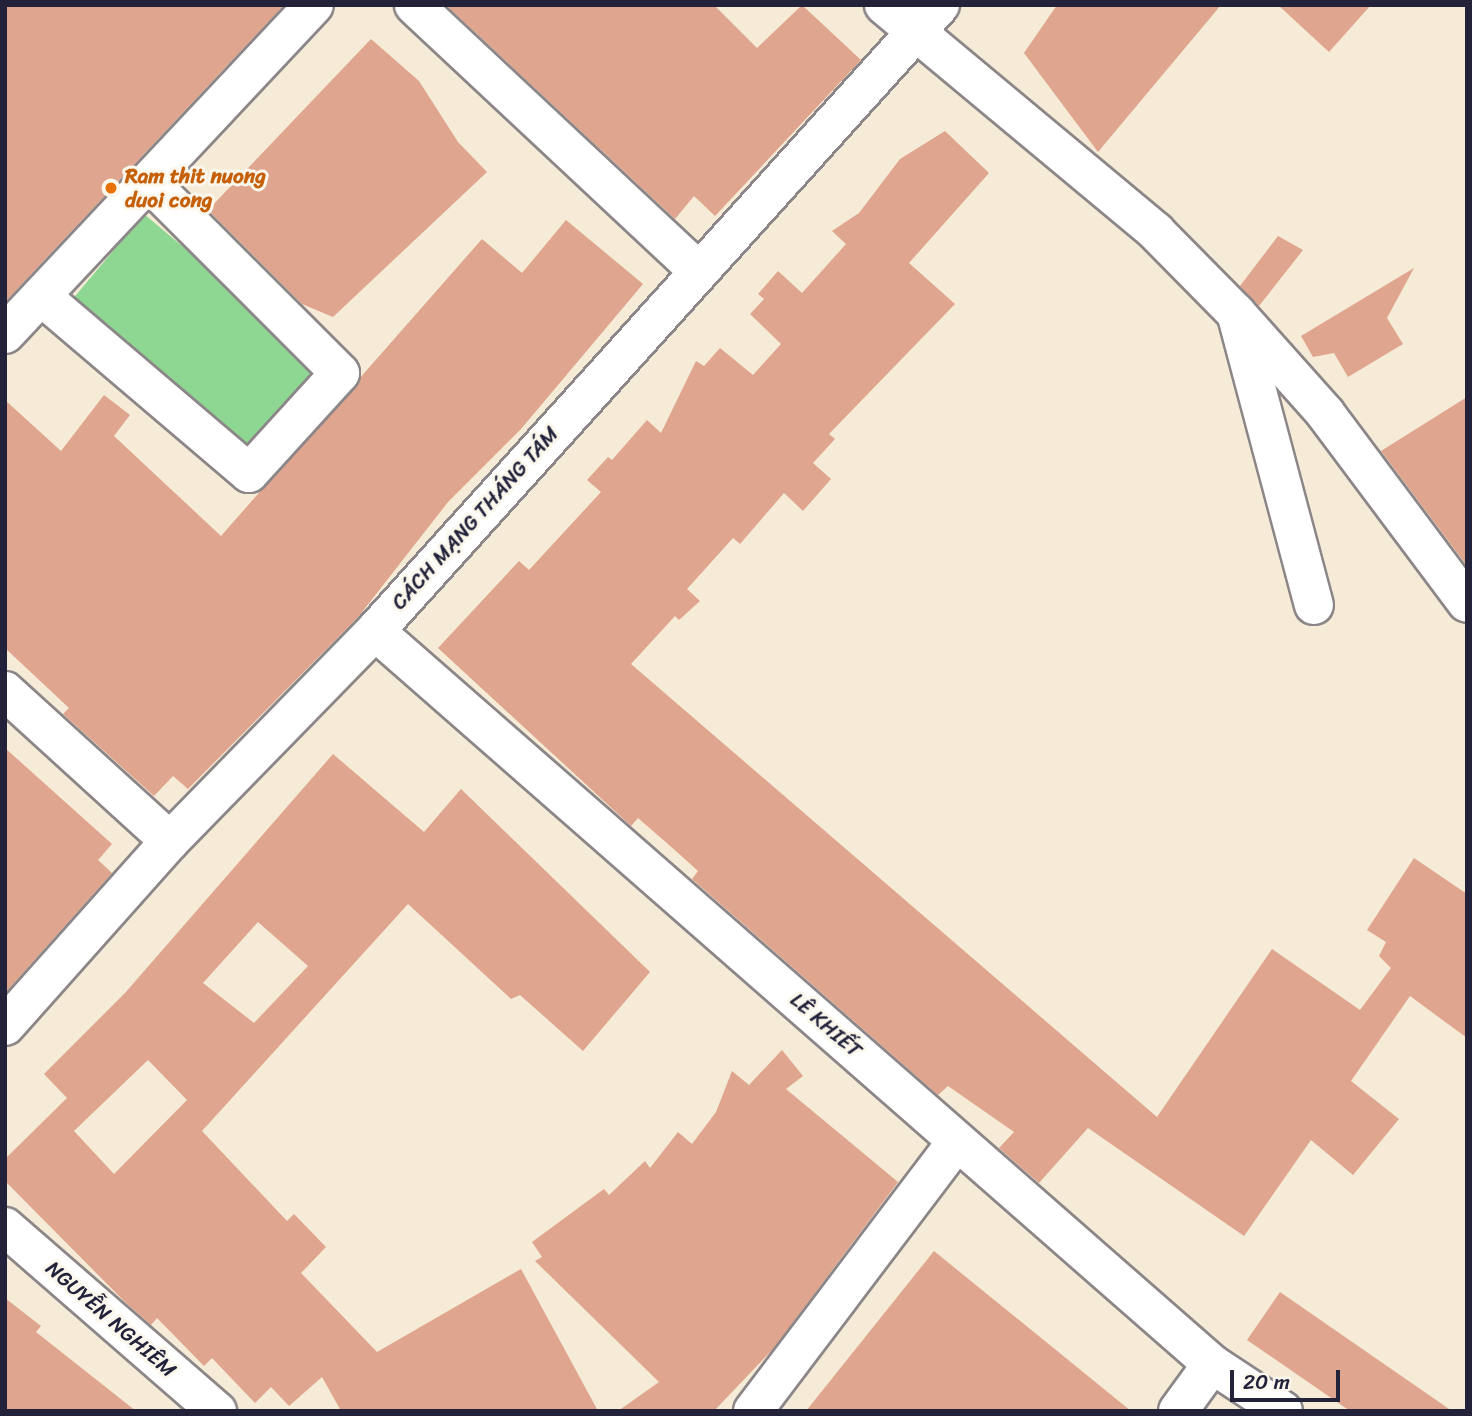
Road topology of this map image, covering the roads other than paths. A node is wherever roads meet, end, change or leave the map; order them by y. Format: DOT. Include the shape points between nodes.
graph roads {
  1 [pos="314,5"];
  2 [pos="414,5"];
  3 [pos="884,5"];
  4 [pos="940,5"];
  5 [pos="914,34"];
  6 [pos="149,182"];
  7 [pos="696,270"];
  8 [pos="41,296"];
  9 [pos="1236,313"];
  10 [pos="5,334"];
  11 [pos="1467,603"];
  12 [pos="1314,605"];
  13 [pos="375,631"];
  14 [pos="5,691"];
  15 [pos="170,841"];
  16 [pos="5,1026"];
  17 [pos="957,1141"];
  18 [pos="5,1227"];
  19 [pos="1212,1364"];
  20 [pos="217,1411"];
  21 [pos="753,1411"];
  22 [pos="1178,1411"];
  23 [pos="1283,1411"];
  1 -- 6 [label="street"];
  2 -- 7 [label="street"];
  3 -- 5 [label="street"];
  4 -- 5 [label="street, CÁCH MẠNG THÁNG TÁM"];
  5 -- 7 [label="street, CÁCH MẠNG THÁNG TÁM"];
  5 -- 9 [label="street" via="1037,129"];
  6 -- 8 [label="street"];
  6 -- 8 [label="street" via="340,373 249,473"];
  7 -- 13 [label="street, CÁCH MẠNG THÁNG TÁM"];
  8 -- 10 [label="street"];
  9 -- 11 [label="street" via="1325,413"];
  9 -- 12 [label="street"];
  13 -- 15 [label="street, CÁCH MẠNG THÁNG TÁM"];
  13 -- 17 [label="street, LÊ KHIẾT"];
  14 -- 15 [label="street"];
  15 -- 16 [label="street, CÁCH MẠNG THÁNG TÁM"];
  17 -- 19 [label="street, LÊ KHIẾT"];
  17 -- 21 [label="street"];
  18 -- 20 [label="street, NGUYỄN NGHIÊM"];
  19 -- 22 [label="street"];
  19 -- 23 [label="street, LÊ KHIẾT"];
}
